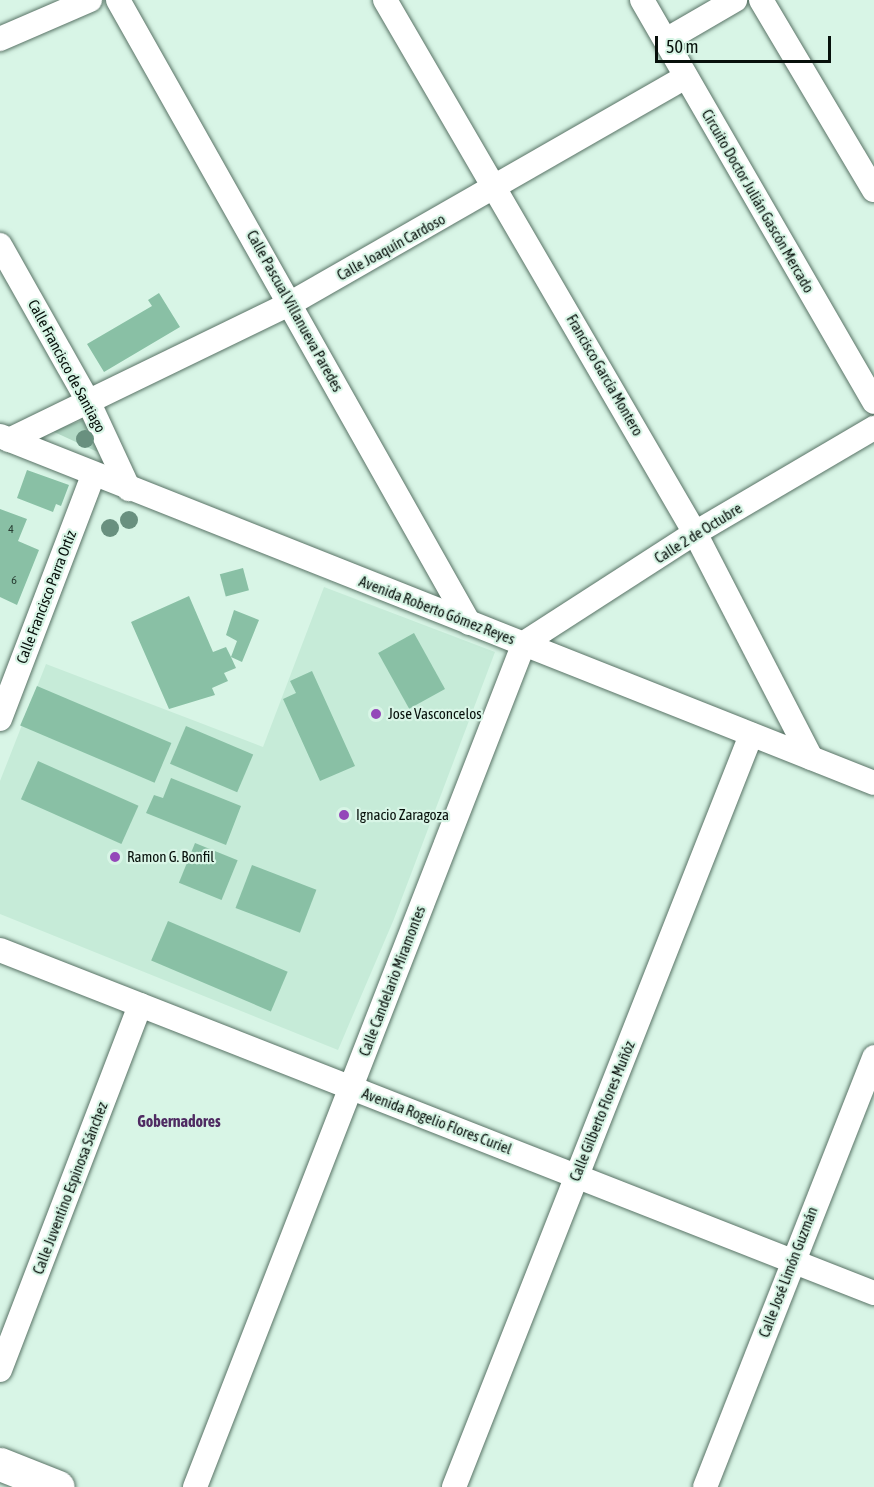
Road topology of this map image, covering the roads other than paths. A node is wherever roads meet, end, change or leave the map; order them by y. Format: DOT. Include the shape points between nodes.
graph roads {
  1 [pos="90,0"];
  2 [pos="118,0"];
  3 [pos="385,0"];
  4 [pos="642,0"];
  5 [pos="735,0"];
  6 [pos="761,0"];
  7 [pos="0,39"];
  8 [pos="666,40"];
  9 [pos="686,77"];
  10 [pos="498,188"];
  11 [pos="874,190"];
  12 [pos="0,245"];
  13 [pos="291,303"];
  14 [pos="874,402"];
  15 [pos="89,403"];
  16 [pos="874,428"];
  17 [pos="5,438"];
  18 [pos="93,475"];
  19 [pos="129,489"];
  20 [pos="695,533"];
  21 [pos="469,623"];
  22 [pos="524,643"];
  23 [pos="0,719"];
  24 [pos="751,735"];
  25 [pos="811,758"];
  26 [pos="874,783"];
  27 [pos="0,950"];
  28 [pos="140,1005"];
  29 [pos="874,1057"];
  30 [pos="351,1088"];
  31 [pos="577,1176"];
  32 [pos="792,1261"];
  33 [pos="874,1293"];
  34 [pos="0,1370"];
  35 [pos="0,1464"];
  36 [pos="58,1487"];
  37 [pos="195,1487"];
  38 [pos="454,1487"];
  39 [pos="705,1487"];
  1 -- 7 [label="street"];
  2 -- 13 [label="street, Calle Pascual Villanueva Paredes"];
  3 -- 10 [label="street, Francisco García Montero"];
  4 -- 8 [label="street, Circuito Doctor Julián Gascón Mercado"];
  5 -- 8 [label="street"];
  6 -- 11 [label="street"];
  8 -- 9 [label="street, Circuito Doctor Julián Gascón Mercado"];
  9 -- 10 [label="street, Calle Joaquín Cardoso"];
  9 -- 14 [label="street, Circuito Doctor Julián Gascón Mercado"];
  10 -- 13 [label="street, Calle Joaquín Cardoso"];
  10 -- 20 [label="street, Francisco García Montero"];
  12 -- 15 [label="street, Calle Francisco de Santiago"];
  13 -- 15 [label="street, Calle Joaquín Cardoso"];
  13 -- 21 [label="street, Calle Pascual Villanueva Paredes"];
  15 -- 17 [label="street, Calle Joaquín Cardoso"];
  15 -- 19 [label="street, Calle Francisco de Santiago"];
  16 -- 20 [label="street, Calle 2 de Octubre"];
  17 -- 18 [label="street, Avenida Roberto Gómez Reyes"];
  18 -- 19 [label="street, Avenida Roberto Gómez Reyes"];
  18 -- 23 [label="street, Calle Francisco Parra Ortiz"];
  19 -- 21 [label="street, Avenida Roberto Gómez Reyes"];
  20 -- 22 [label="street, Calle 2 de Octubre"];
  20 -- 25 [label="street, Francisco García Montero"];
  21 -- 22 [label="street, Avenida Roberto Gómez Reyes"];
  22 -- 24 [label="street, Avenida Roberto Gómez Reyes"];
  22 -- 30 [label="street, Calle Candelario Miramontes"];
  24 -- 25 [label="street, Avenida Roberto Gómez Reyes"];
  24 -- 31 [label="street, Calle Gilberto Flores Muñóz"];
  25 -- 26 [label="street, Avenida Roberto Gómez Reyes"];
  27 -- 28 [label="street, Avenida Rogelio Flores Curiel"];
  28 -- 30 [label="street, Avenida Rogelio Flores Curiel"];
  28 -- 34 [label="street, Calle Juventino Espinosa Sánchez"];
  29 -- 32 [label="street, Calle José Limón Guzmán"];
  30 -- 31 [label="street, Avenida Rogelio Flores Curiel"];
  30 -- 37 [label="street, Calle Candelario Miramontes"];
  31 -- 32 [label="street, Avenida Rogelio Flores Curiel"];
  31 -- 38 [label="street, Calle Gilberto Flores Muñóz"];
  32 -- 33 [label="street, Avenida Rogelio Flores Curiel"];
  32 -- 39 [label="street, Calle José Limón Guzmán"];
  35 -- 36 [label="main road"];
}
